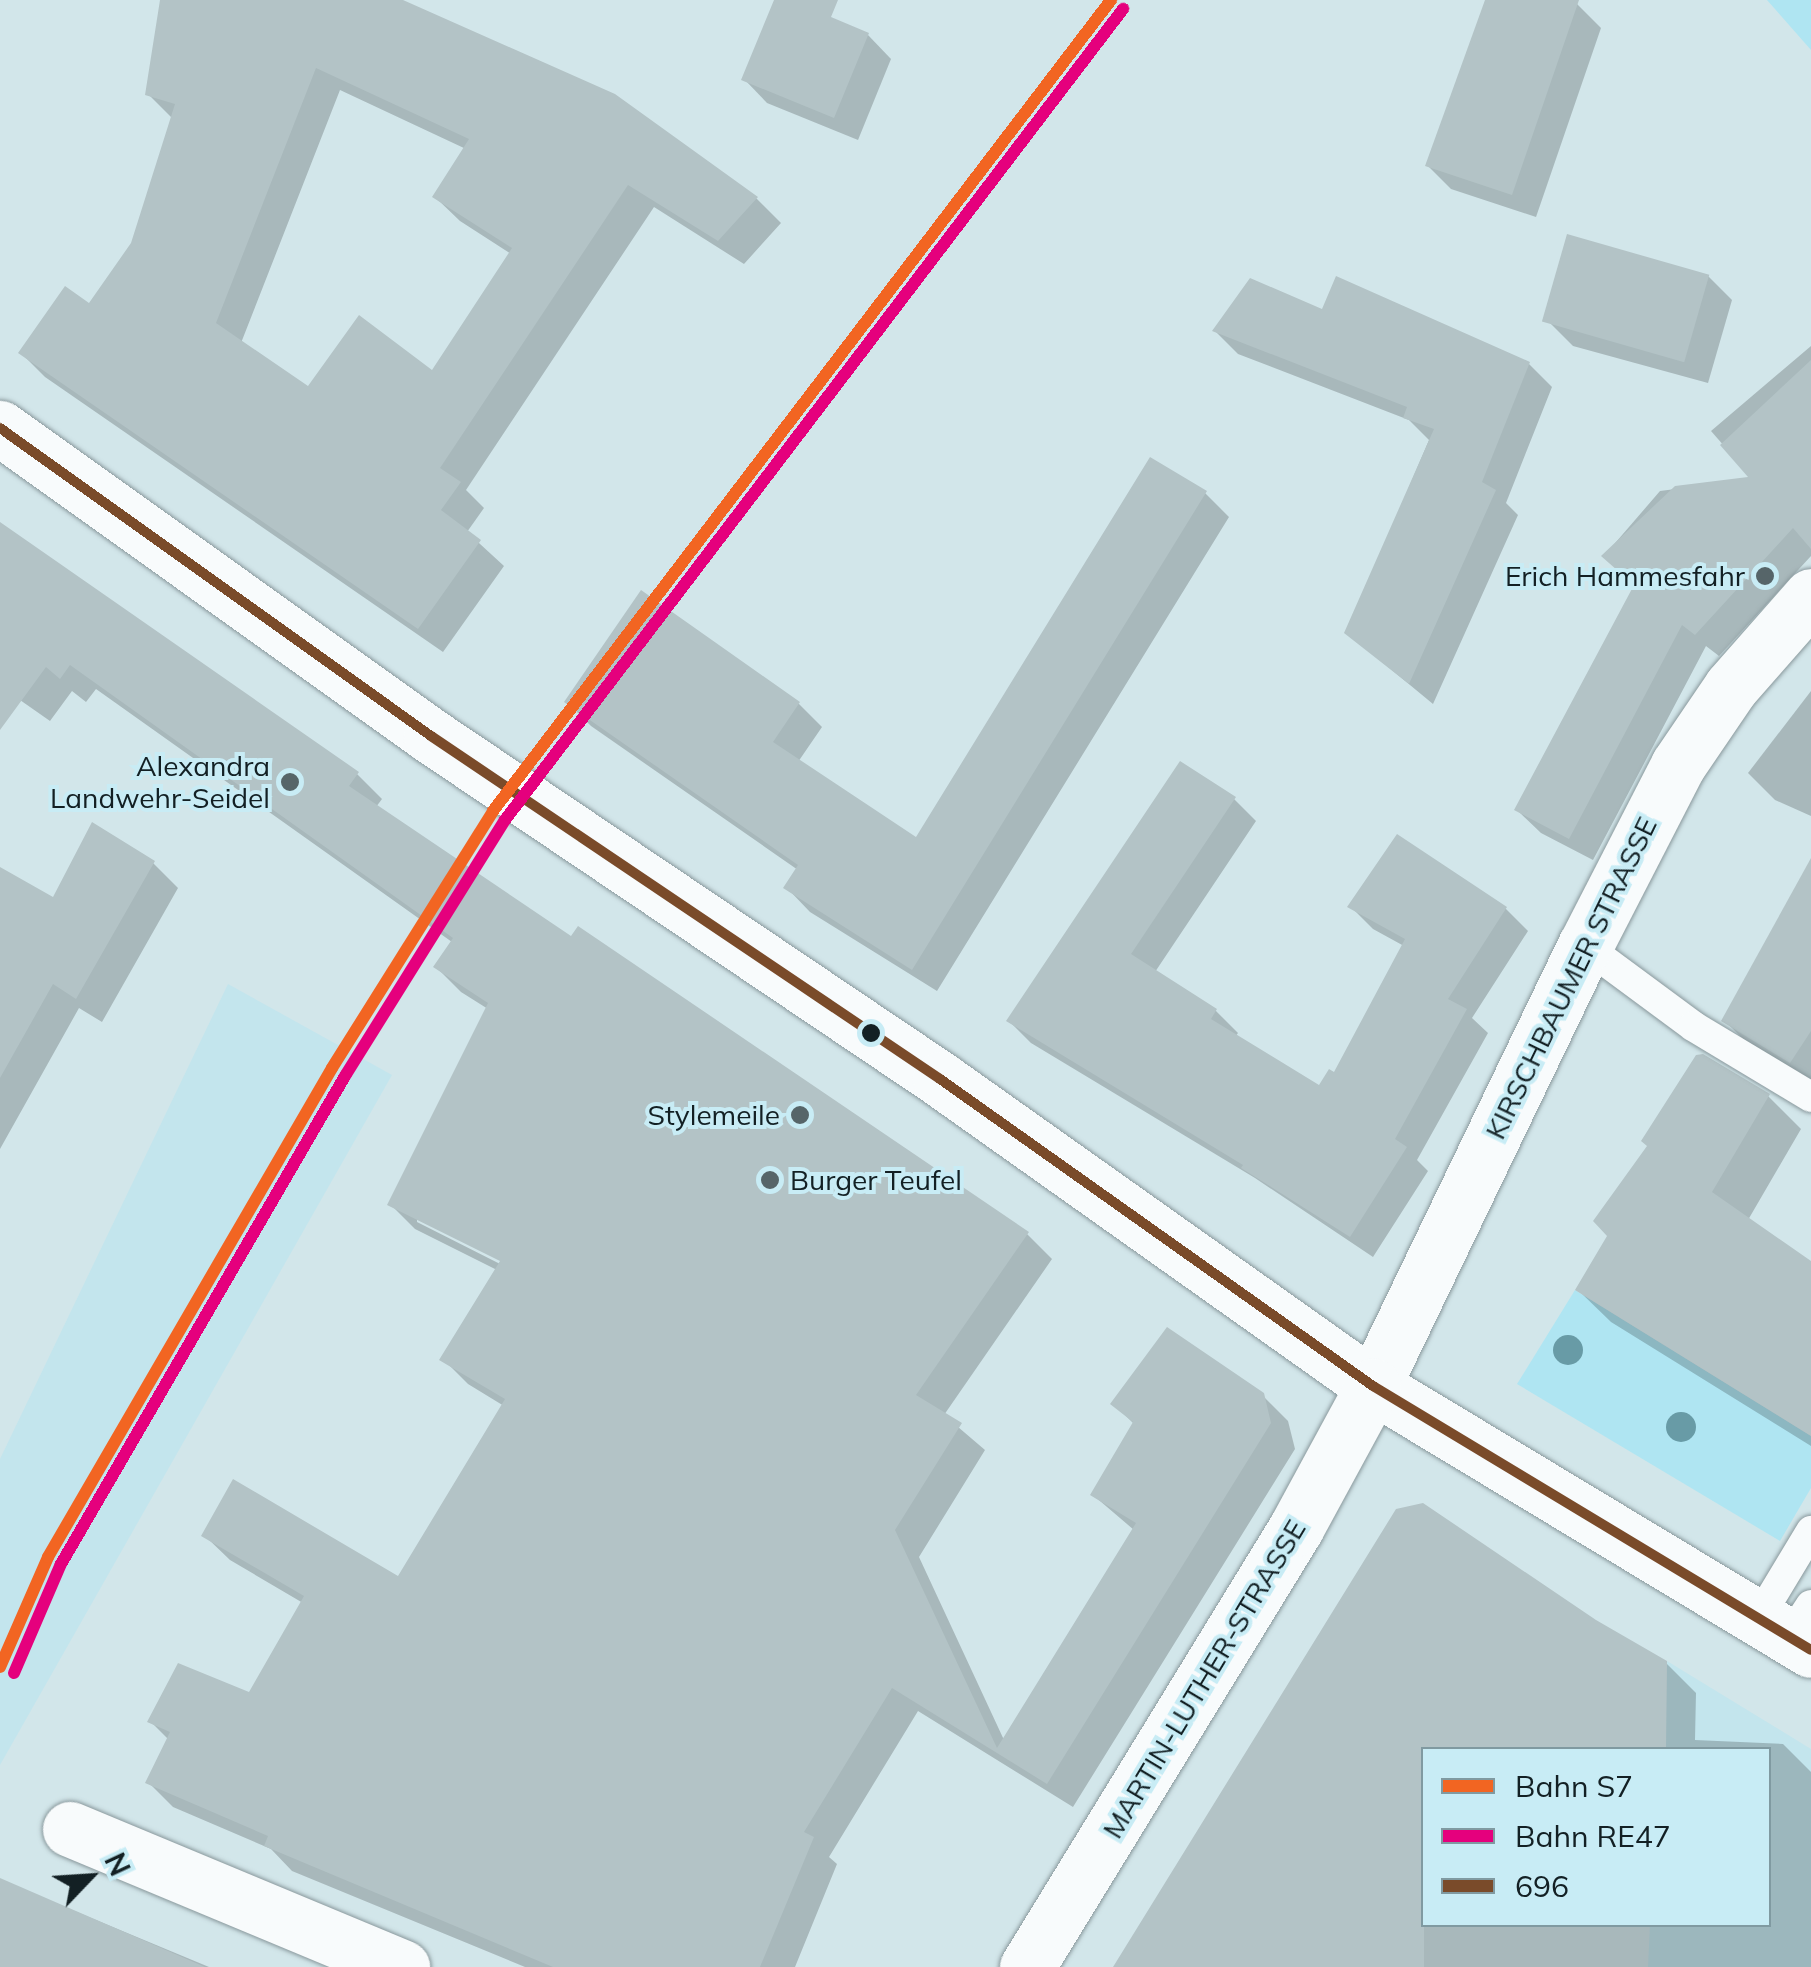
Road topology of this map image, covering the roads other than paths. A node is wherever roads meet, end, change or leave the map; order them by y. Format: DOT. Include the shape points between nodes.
graph roads {
  1 [pos="0,428"];
  2 [pos="1811,596"];
  3 [pos="1585,946"];
  4 [pos="1811,1097"];
  5 [pos="1373,1386"];
  6 [pos="1811,1531"];
  7 [pos="1793,1628"];
  8 [pos="70,1829"];
  9 [pos="402,1967"];
  10 [pos="1027,1967"];
  1 -- 5 [label="street" via="431,736 940,1079"];
  2 -- 3 [label="street, KIRSCHBAUMER STRASSE" via="1731,687 1678,765"];
  3 -- 4 [label="lane" via="1693,1026"];
  3 -- 5 [label="street, KIRSCHBAUMER STRASSE"];
  5 -- 7 [label="street"];
  5 -- 10 [label="street, MARTIN-LUTHER-STRASSE" via="1296,1528"];
  6 -- 7 [label="lane"];
  8 -- 9 [label="street"];
}
